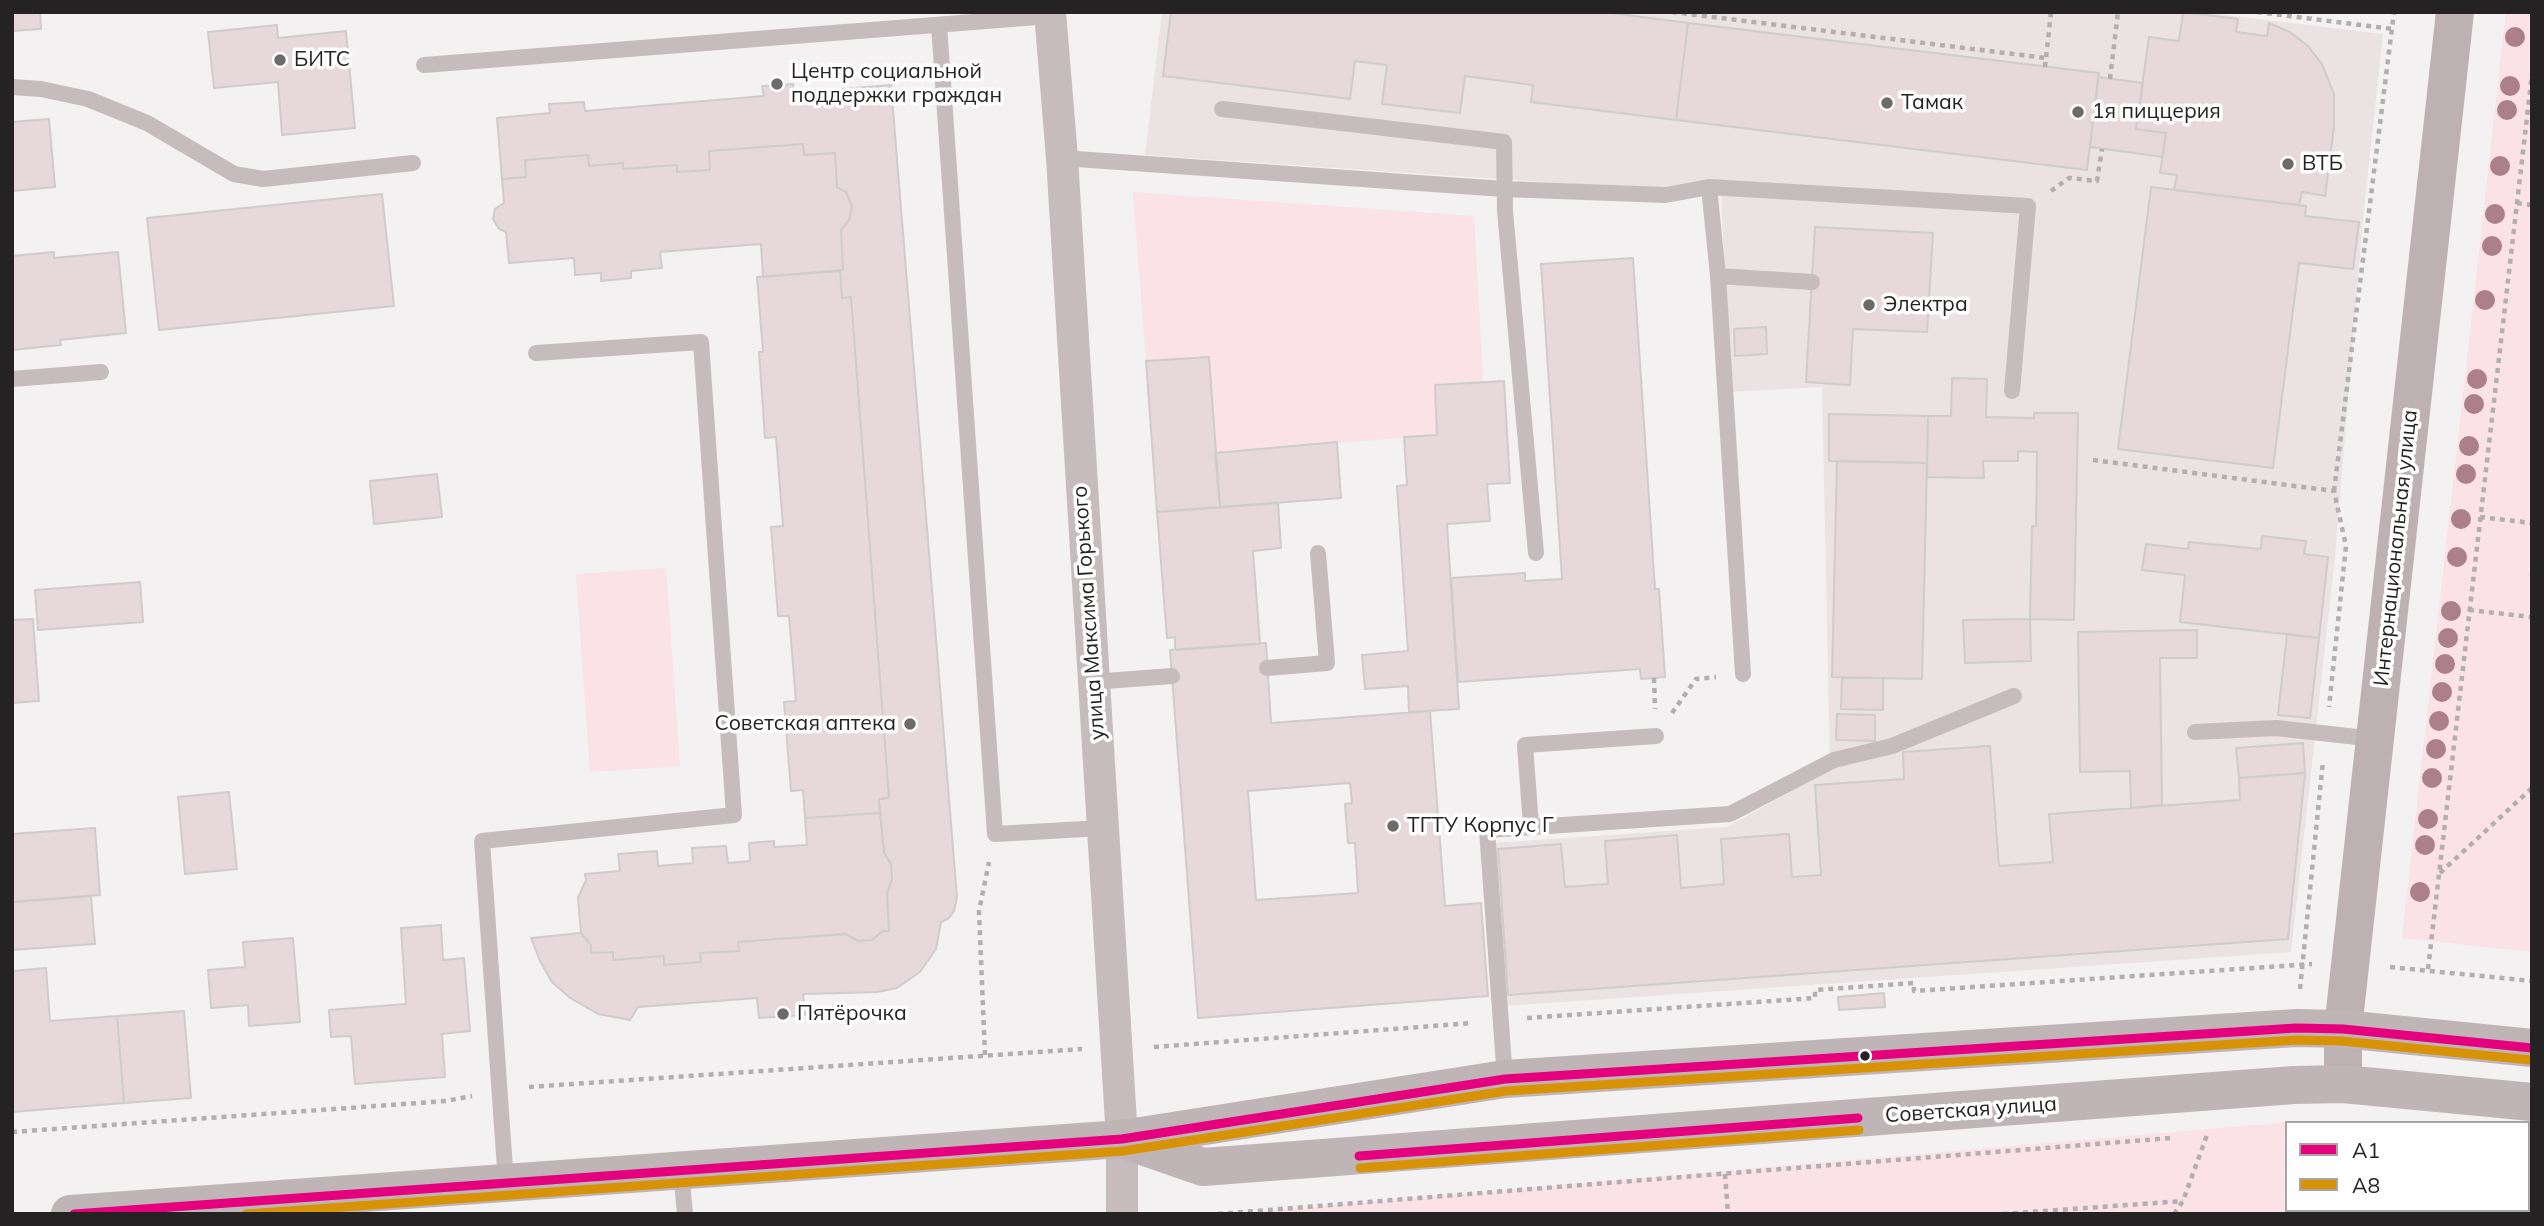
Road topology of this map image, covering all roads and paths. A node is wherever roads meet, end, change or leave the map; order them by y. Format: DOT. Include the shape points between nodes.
graph roads {
  1 [pos="1672,12"];
  2 [pos="2051,12"];
  3 [pos="2118,12"];
  4 [pos="2257,12"];
  5 [pos="2394,12"];
  6 [pos="2455,12"];
  7 [pos="1050,14"];
  8 [pos="939,24"];
  9 [pos="2393,29"];
  10 [pos="2046,58"];
  11 [pos="424,65"];
  12 [pos="2045,66"];
  13 [pos="2532,74"];
  14 [pos="2110,79"];
  15 [pos="12,87"];
  16 [pos="2530,106"];
  17 [pos="1222,109"];
  18 [pos="2102,149"];
  19 [pos="1062,158"];
  20 [pos="413,163"];
  21 [pos="1709,187"];
  22 [pos="1504,189"];
  23 [pos="2517,203"];
  24 [pos="2532,205"];
  25 [pos="2028,206"];
  26 [pos="2356,244"];
  27 [pos="2365,246"];
  28 [pos="1718,276"];
  29 [pos="1812,282"];
  30 [pos="536,353"];
  31 [pos="101,372"];
  32 [pos="12,379"];
  33 [pos="2012,391"];
  34 [pos="2334,491"];
  35 [pos="2480,517"];
  36 [pos="2532,523"];
  37 [pos="1318,553"];
  38 [pos="1536,553"];
  39 [pos="2469,610"];
  40 [pos="2532,617"];
  41 [pos="1267,668"];
  42 [pos="1743,674"];
  43 [pos="1172,676"];
  44 [pos="1093,682"];
  45 [pos="2014,696"];
  46 [pos="2194,732"];
  47 [pos="1656,736"];
  48 [pos="2375,739"];
  49 [pos="2532,788"];
  50 [pos="1531,826"];
  51 [pos="1103,828"];
  52 [pos="995,834"];
  53 [pos="2439,873"];
  54 [pos="2350,965"];
  55 [pos="2428,970"];
  56 [pos="2532,981"];
  57 [pos="1501,1020"];
  58 [pos="2343,1029"];
  59 [pos="1116,1048"];
  60 [pos="2532,1048"];
  61 [pos="985,1055"];
  62 [pos="1505,1079"];
  63 [pos="2343,1084"];
  64 [pos="499,1090"];
  65 [pos="2532,1102"];
  66 [pos="12,1132"];
  67 [pos="2220,1134"];
  68 [pos="2207,1135"];
  69 [pos="2193,1136"];
  70 [pos="2179,1138"];
  71 [pos="1122,1139"];
  72 [pos="681,1171"];
  73 [pos="1725,1174"];
  74 [pos="506,1183"];
  75 [pos="2183,1200"];
  76 [pos="376,1203"];
  77 [pos="1274,1211"];
  78 [pos="70,1214"];
  79 [pos="685,1214"];
  80 [pos="1122,1214"];
  81 [pos="1218,1214"];
  82 [pos="1728,1214"];
  83 [pos="2003,1214"];
  84 [pos="2174,1214"];
  1 -- 10 [label="path"];
  2 -- 10 [label="path"];
  3 -- 14 [label="path"];
  4 -- 9 [label="path"];
  5 -- 9 [label="path"];
  6 -- 48 [label="main road, Интернациональная улица"];
  7 -- 8 [label="lane"];
  7 -- 19 [label="street, улица Максима Горького"];
  8 -- 11 [label="lane"];
  8 -- 52 [label="lane"];
  9 -- 27 [label="path"];
  10 -- 12 [label="path"];
  13 -- 16 [label="path"];
  15 -- 20 [label="lane" via="88,100 147,123 234,174 263,179"];
  16 -- 23 [label="path"];
  17 -- 22 [label="lane" via="1504,142"];
  18 -- 25 [label="path" via="2097,181 2069,178"];
  19 -- 22 [label="lane"];
  19 -- 44 [label="street, улица Максима Горького"];
  21 -- 22 [label="lane" via="1666,195"];
  21 -- 25 [label="lane"];
  21 -- 28 [label="lane"];
  22 -- 38 [label="lane"];
  23 -- 24 [label="path"];
  23 -- 35 [label="path"];
  25 -- 33 [label="lane"];
  26 -- 27 [label="path"];
  27 -- 34 [label="path"];
  28 -- 29 [label="lane"];
  28 -- 42 [label="lane"];
  30 -- 64 [label="lane" via="701,342 734,815 482,841"];
  31 -- 32 [label="lane"];
  35 -- 36 [label="path"];
  35 -- 39 [label="path"];
  37 -- 41 [label="lane" via="1327,663"];
  39 -- 40 [label="path"];
  39 -- 53 [label="path"];
  43 -- 44 [label="lane"];
  44 -- 51 [label="street, улица Максима Горького"];
  45 -- 50 [label="lane" via="1892,746 1833,760 1730,814"];
  46 -- 48 [label="lane" via="2276,728"];
  47 -- 50 [label="lane" via="1525,745"];
  48 -- 54 [label="main road, Интернациональная улица"];
  49 -- 53 [label="path"];
  50 -- 57 [label="lane" via="1487,830"];
  51 -- 52 [label="lane"];
  51 -- 59 [label="street, улица Максима Горького"];
  52 -- 61 [label="path" via="979,911"];
  53 -- 55 [label="path"];
  54 -- 55 [label="path"];
  54 -- 57 [label="path" via="2302,964 1914,991 1914,983 1815,990 1815,998"];
  54 -- 58 [label="main road, Интернациональная улица"];
  55 -- 56 [label="path"];
  57 -- 59 [label="path"];
  57 -- 62 [label="lane"];
  58 -- 60 [label="main road, Советская улица"];
  58 -- 62 [label="main road, Советская улица" via="2296,1028"];
  58 -- 63 [label="main road, Интернациональная улица"];
  59 -- 61 [label="path"];
  59 -- 71 [label="street, улица Максима Горького"];
  61 -- 64 [label="path"];
  62 -- 71 [label="main road, Советская улица"];
  63 -- 65 [label="main road, Советская улица"];
  63 -- 71 [label="main road, Советская улица" via="1203,1167"];
  64 -- 66 [label="path" via="446,1101"];
  64 -- 74 [label="lane"];
  67 -- 68 [label="path"];
  68 -- 69 [label="path"];
  68 -- 75 [label="path"];
  70 -- 73 [label="path"];
  71 -- 72 [label="main road, Советская улица"];
  71 -- 80 [label="street, улица Максима Горького"];
  72 -- 74 [label="main road, Советская улица"];
  72 -- 79 [label="lane"];
  73 -- 77 [label="path"];
  73 -- 82 [label="path"];
  74 -- 76 [label="main road, Советская улица"];
  75 -- 83 [label="path"];
  75 -- 84 [label="path"];
  76 -- 78 [label="main road, Советская улица"];
  77 -- 81 [label="path"];
}
